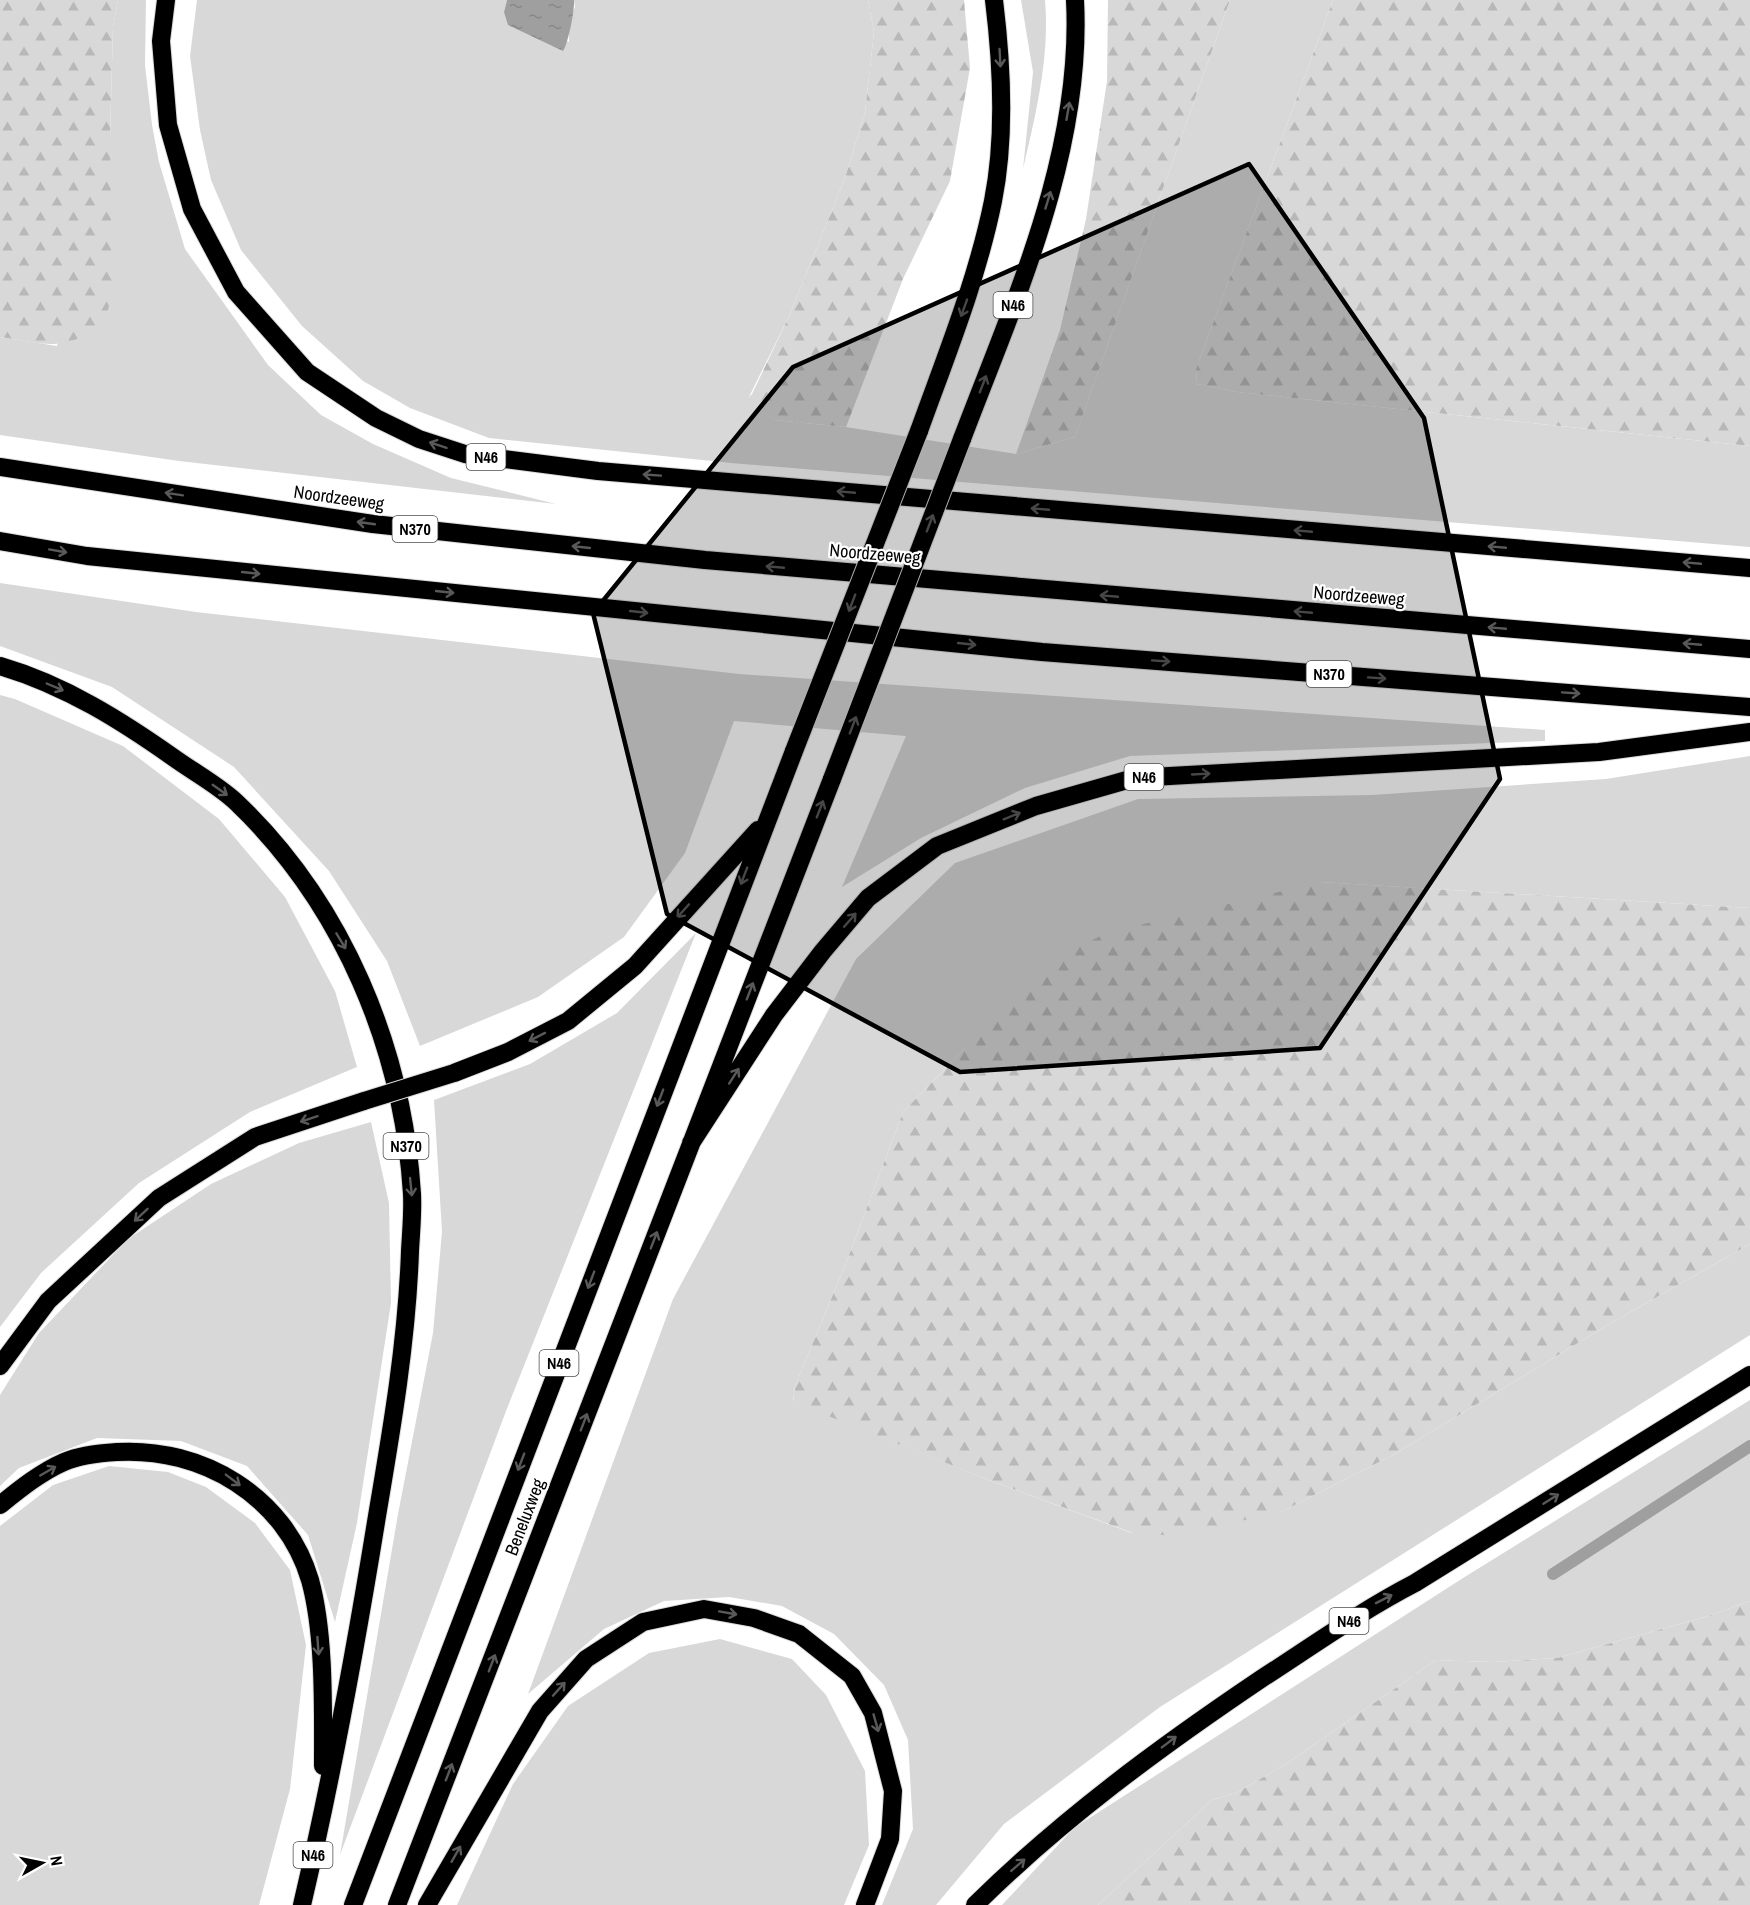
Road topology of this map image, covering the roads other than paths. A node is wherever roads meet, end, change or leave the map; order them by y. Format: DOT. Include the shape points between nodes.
graph roads {
  1 [pos="166,0"];
  2 [pos="994,0"];
  3 [pos="1076,0"];
  4 [pos="0,467"];
  5 [pos="0,541"];
  6 [pos="1750,568"];
  7 [pos="1750,649"];
  8 [pos="0,666"];
  9 [pos="1750,707"];
  10 [pos="1750,732"];
  11 [pos="765,822"];
  12 [pos="691,1143"];
  13 [pos="0,1366"];
  14 [pos="1750,1375"];
  15 [pos="0,1505"];
  16 [pos="323,1804"];
  17 [pos="302,1905"];
  18 [pos="353,1905"];
  19 [pos="397,1905"];
  20 [pos="427,1905"];
  21 [pos="865,1905"];
  22 [pos="975,1905"];
  6 -- 1 [label="highway, N46, one-way" via="598,471 465,454 419,439 376,418 307,372 236,292 192,209 168,125 161,41"];
  2 -- 11 [label="highway, N46, one-way, bridge" via="1001,59 994,199 968,295 919,431"];
  12 -- 3 [label="highway, N46, one-way, bridge" via="1027,270 1058,169 1074,73"];
  7 -- 4 [label="highway, Noordzeeweg / N370, one-way" via="705,560 373,524"];
  5 -- 9 [label="highway, N370, one-way" via="87,556 1031,651"];
  8 -- 16 [label="highway, N370, one-way" via="81,698 137,732 234,800 277,846 315,896 353,961 380,1030 399,1095 412,1196 408,1300 368,1575"];
  12 -- 10 [label="highway, N46, one-way" via="774,1015 868,898 937,846 1036,806 1134,778 1599,752"];
  11 -- 13 [label="highway, N46, one-way, bridge" via="635,966 568,1021 508,1052 454,1073 255,1137 159,1198 48,1301"];
  11 -- 18 [label="highway, N46, one-way"];
  19 -- 12 [label="highway, Beneluxweg / N46, one-way"];
  22 -- 14 [label="highway, N46, one-way" via="1075,1814 1180,1733 1372,1605 1415,1583"];
  15 -- 16 [label="highway, N46, one-way" via="64,1462 99,1453 134,1451 169,1454 197,1462 225,1474 268,1507 309,1579 317,1623 322,1700"];
  16 -- 17 [label="highway, N46"];
  20 -- 21 [label="highway, one-way" via="540,1711 586,1659 643,1622 704,1609 754,1618 798,1634 852,1676 873,1713 893,1791 890,1839"];
}
